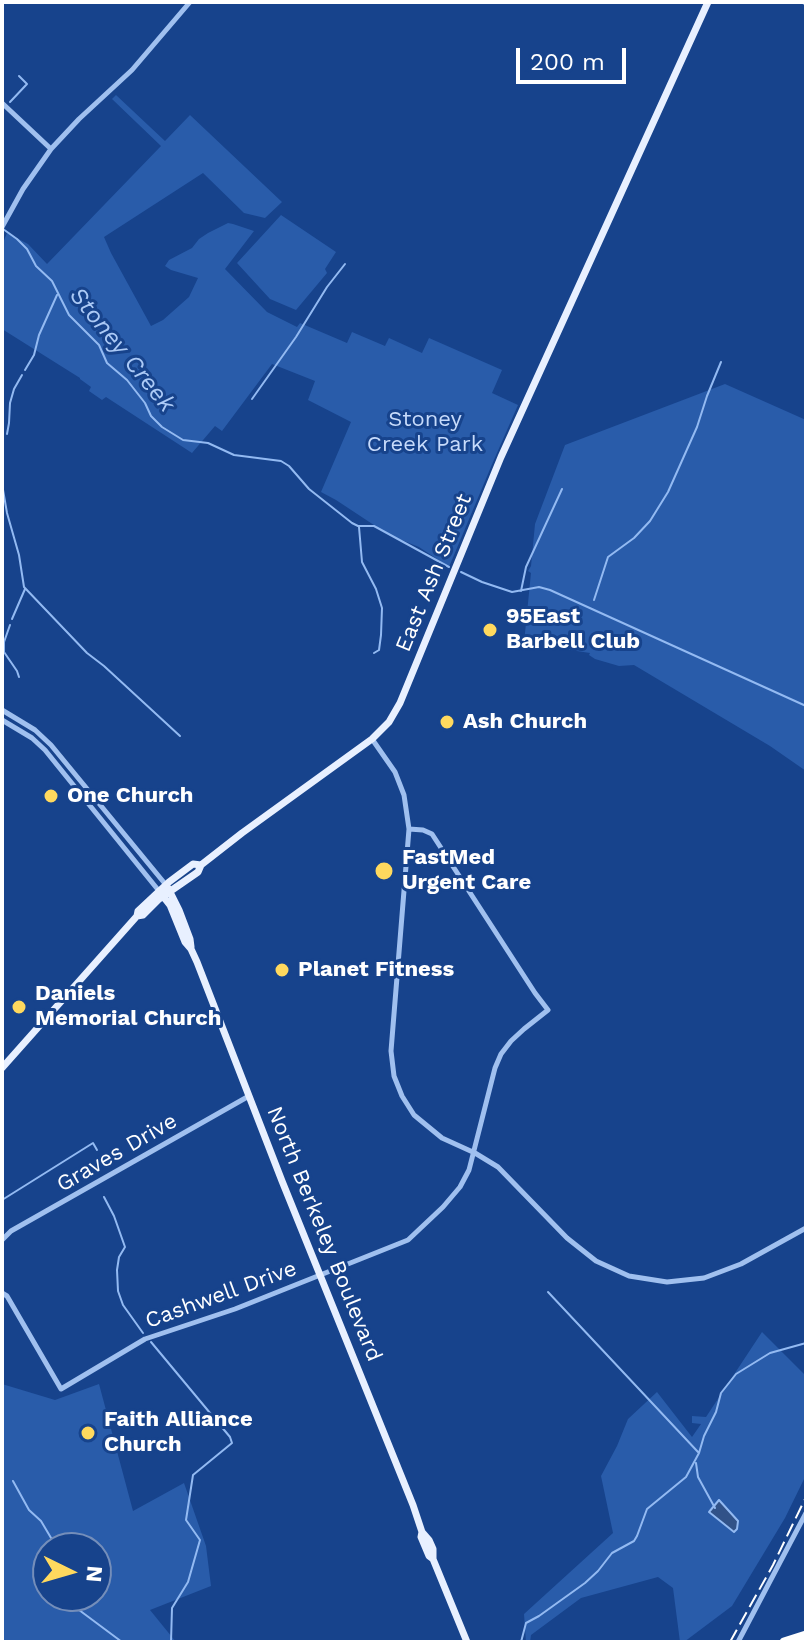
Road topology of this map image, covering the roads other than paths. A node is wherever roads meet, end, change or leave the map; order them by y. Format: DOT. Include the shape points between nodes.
graph roads {
  1 [pos="190,2"];
  2 [pos="708,2"];
  3 [pos="2,103"];
  4 [pos="51,149"];
  5 [pos="2,227"];
  6 [pos="2,710"];
  7 [pos="2,720"];
  8 [pos="372,739"];
  9 [pos="409,829"];
  10 [pos="201,865"];
  11 [pos="184,881"];
  12 [pos="165,891"];
  13 [pos="179,910"];
  14 [pos="191,949"];
  15 [pos="2,1068"];
  16 [pos="249,1096"];
  17 [pos="475,1153"];
  18 [pos="806,1228"];
  19 [pos="2,1240"];
  20 [pos="320,1275"];
  21 [pos="2,1293"];
  22 [pos="806,1513"];
  23 [pos="806,1635"];
  24 [pos="467,1642"];
  25 [pos="738,1642"];
  26 [pos="784,1642"];
  1 -- 4 [label="street" via="132,70"];
  2 -- 8 [label="main road, East Ash Street" via="501,457 400,703"];
  3 -- 4 [label="street"];
  4 -- 5 [label="street"];
  6 -- 12 [label="street" via="51,745"];
  7 -- 12 [label="street" via="45,750"];
  8 -- 9 [label="street" via="400,784"];
  8 -- 10 [label="main road, East Ash Street"];
  9 -- 17 [label="street" via="391,1051 394,1076 414,1115 442,1138"];
  9 -- 17 [label="street, Cashwell Drive" via="432,834 548,1010 501,1054"];
  10 -- 11 [label="main road, East Ash Street"];
  10 -- 12 [label="main road, East Ash Street" via="193,864"];
  11 -- 12 [label="main road, East Ash Street"];
  11 -- 13 [label="main road"];
  12 -- 13 [label="main road, North Berkeley Boulevard"];
  12 -- 14 [label="main road, North Berkeley Boulevard"];
  12 -- 15 [label="main road, East Ash Street"];
  13 -- 14 [label="main road, North Berkeley Boulevard"];
  14 -- 16 [label="main road, North Berkeley Boulevard"];
  16 -- 19 [label="street, Graves Drive"];
  16 -- 20 [label="main road, North Berkeley Boulevard"];
  17 -- 18 [label="street" via="498,1167 576,1246 629,1276 667,1282 704,1278"];
  17 -- 20 [label="street, Cashwell Drive" via="457,1191 408,1240"];
  20 -- 21 [label="street, Cashwell Drive" via="145,1339 61,1389"];
  20 -- 24 [label="main road, North Berkeley Boulevard" via="426,1551"];
  22 -- 25 [label="street"];
  23 -- 26 [label="highway"];
}
